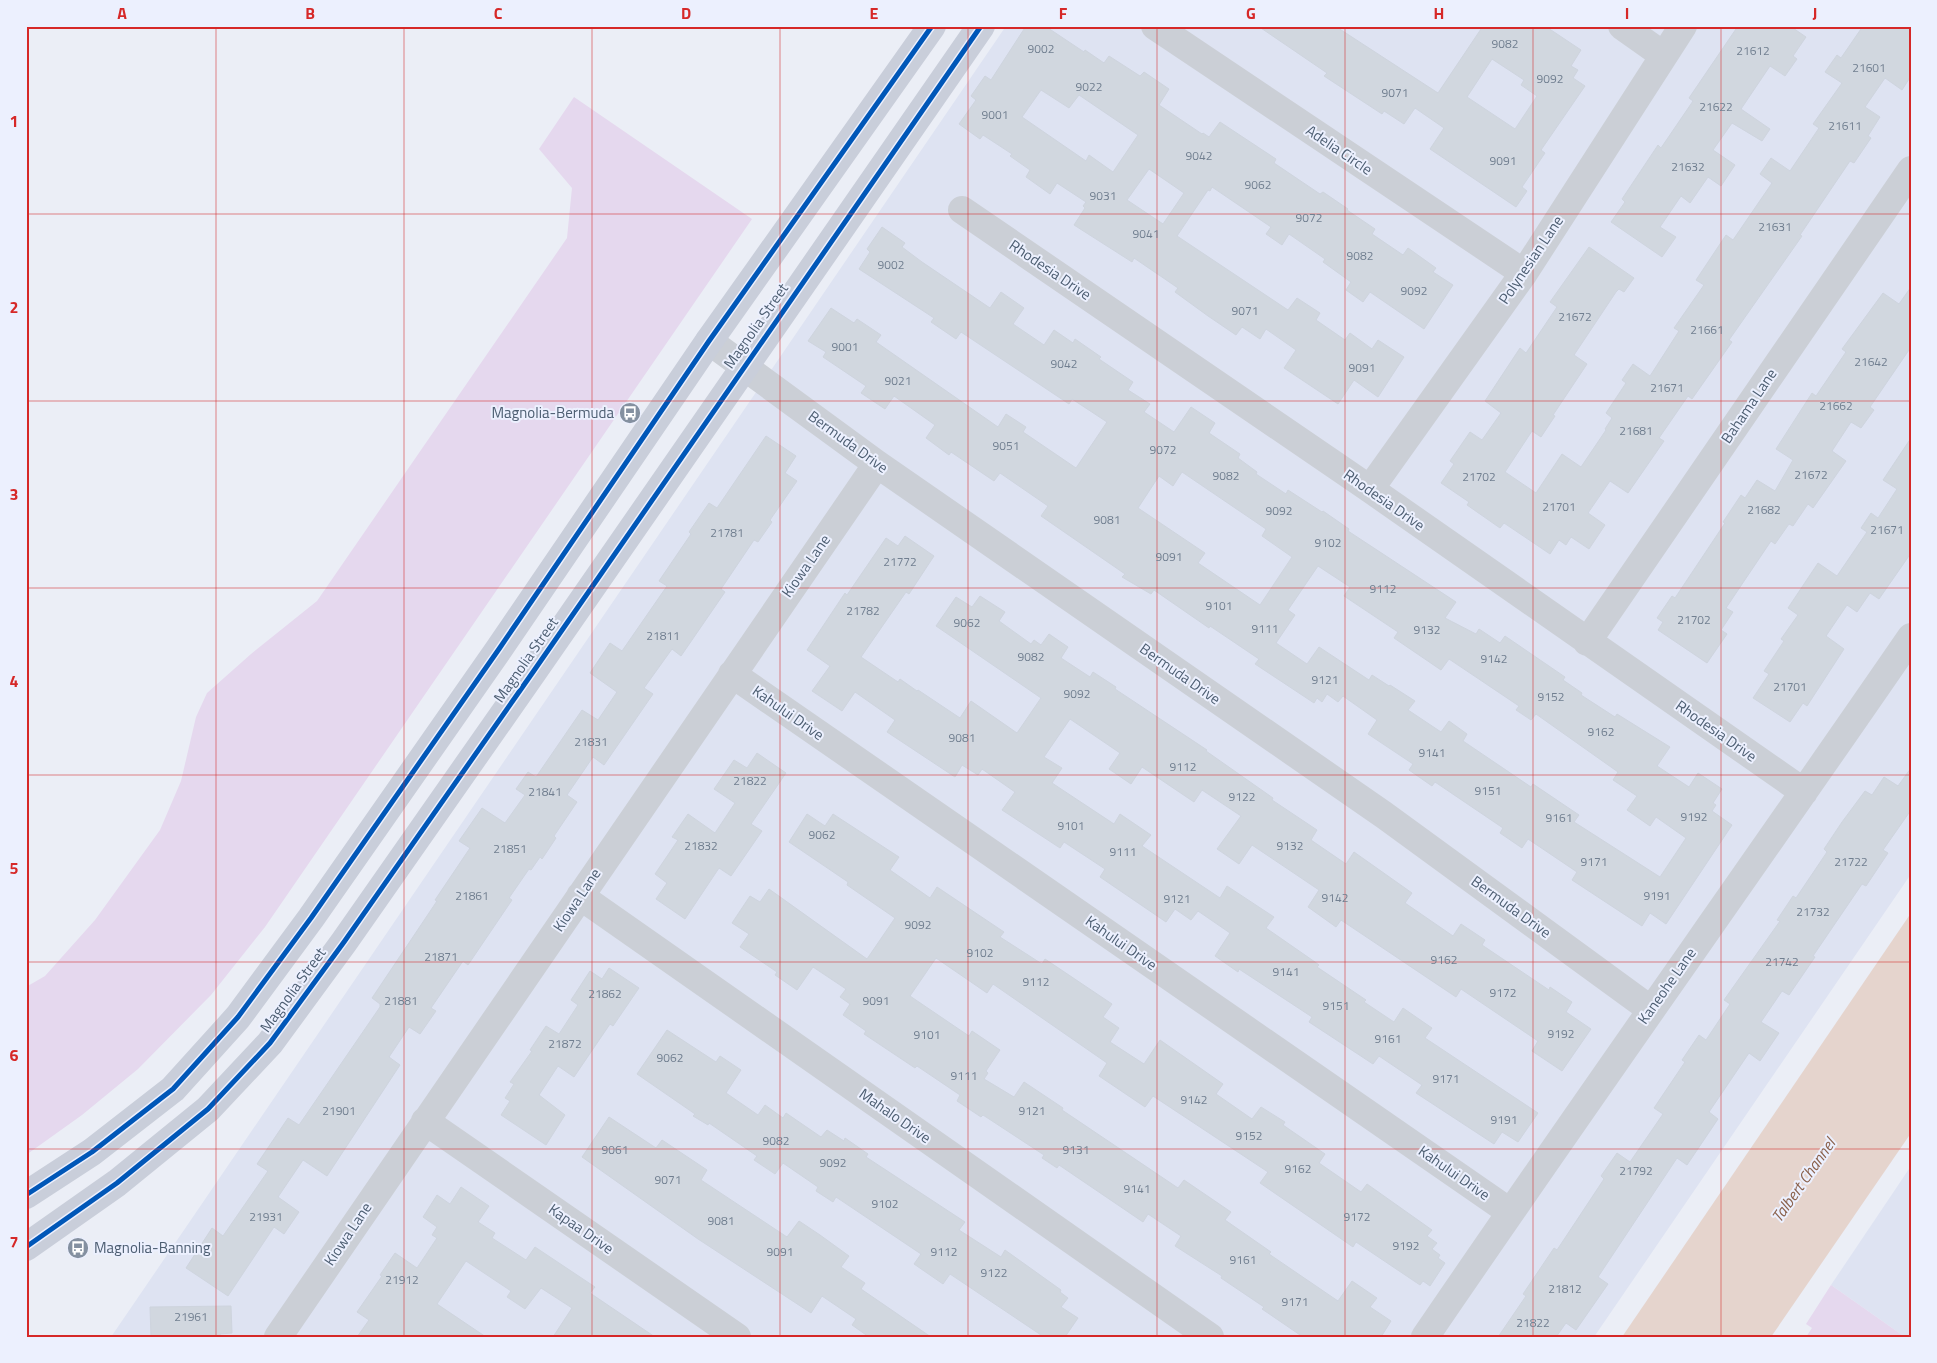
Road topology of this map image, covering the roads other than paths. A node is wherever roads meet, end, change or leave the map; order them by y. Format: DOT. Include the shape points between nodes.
graph roads {
  1 [pos="932,26"];
  2 [pos="981,26"];
  3 [pos="1155,26"];
  4 [pos="1622,26"];
  5 [pos="1683,26"];
  6 [pos="1663,55"];
  7 [pos="1911,170"];
  8 [pos="962,210"];
  9 [pos="1524,273"];
  10 [pos="709,341"];
  11 [pos="744,365"];
  12 [pos="877,464"];
  13 [pos="1370,490"];
  14 [pos="1911,637"];
  15 [pos="1588,642"];
  16 [pos="732,674"];
  17 [pos="1804,792"];
  18 [pos="580,896"];
  19 [pos="1650,1009"];
  20 [pos="425,1121"];
  21 [pos="26,1195"];
  22 [pos="1510,1212"];
  23 [pos="26,1247"];
  24 [pos="278,1337"];
  25 [pos="737,1337"];
  26 [pos="1210,1337"];
  27 [pos="1425,1337"];
  1 -- 10 [label="main road, Magnolia Street"];
  2 -- 11 [label="main road, Magnolia Street"];
  3 -- 9 [label="street, Adelia Circle"];
  4 -- 6 [label="street"];
  5 -- 6 [label="street, Polynesian Lane"];
  6 -- 9 [label="street, Polynesian Lane"];
  7 -- 15 [label="street, Bahama Lane"];
  8 -- 13 [label="street, Rhodesia Drive"];
  9 -- 13 [label="street, Polynesian Lane"];
  10 -- 11 [label="street, Bermuda Drive"];
  10 -- 21 [label="main road, Magnolia Street" via="499,649 238,1017 173,1089 92,1152"];
  11 -- 12 [label="street, Bermuda Drive"];
  11 -- 23 [label="main road, Magnolia Street" via="533,672 270,1043 208,1109 117,1183"];
  12 -- 16 [label="street, Kiowa Lane"];
  12 -- 19 [label="street, Bermuda Drive" via="1384,815"];
  13 -- 15 [label="street, Rhodesia Drive"];
  14 -- 17 [label="street, Kaneohe Lane"];
  15 -- 17 [label="street, Rhodesia Drive"];
  16 -- 18 [label="street, Kiowa Lane"];
  16 -- 22 [label="street, Kahului Drive"];
  17 -- 19 [label="street, Kaneohe Lane"];
  18 -- 20 [label="street, Kiowa Lane"];
  18 -- 26 [label="street, Mahalo Drive"];
  19 -- 22 [label="street, Kaneohe Lane"];
  20 -- 24 [label="street, Kiowa Lane"];
  20 -- 25 [label="street, Kapaa Drive"];
  22 -- 27 [label="street, Kaneohe Lane"];
}
